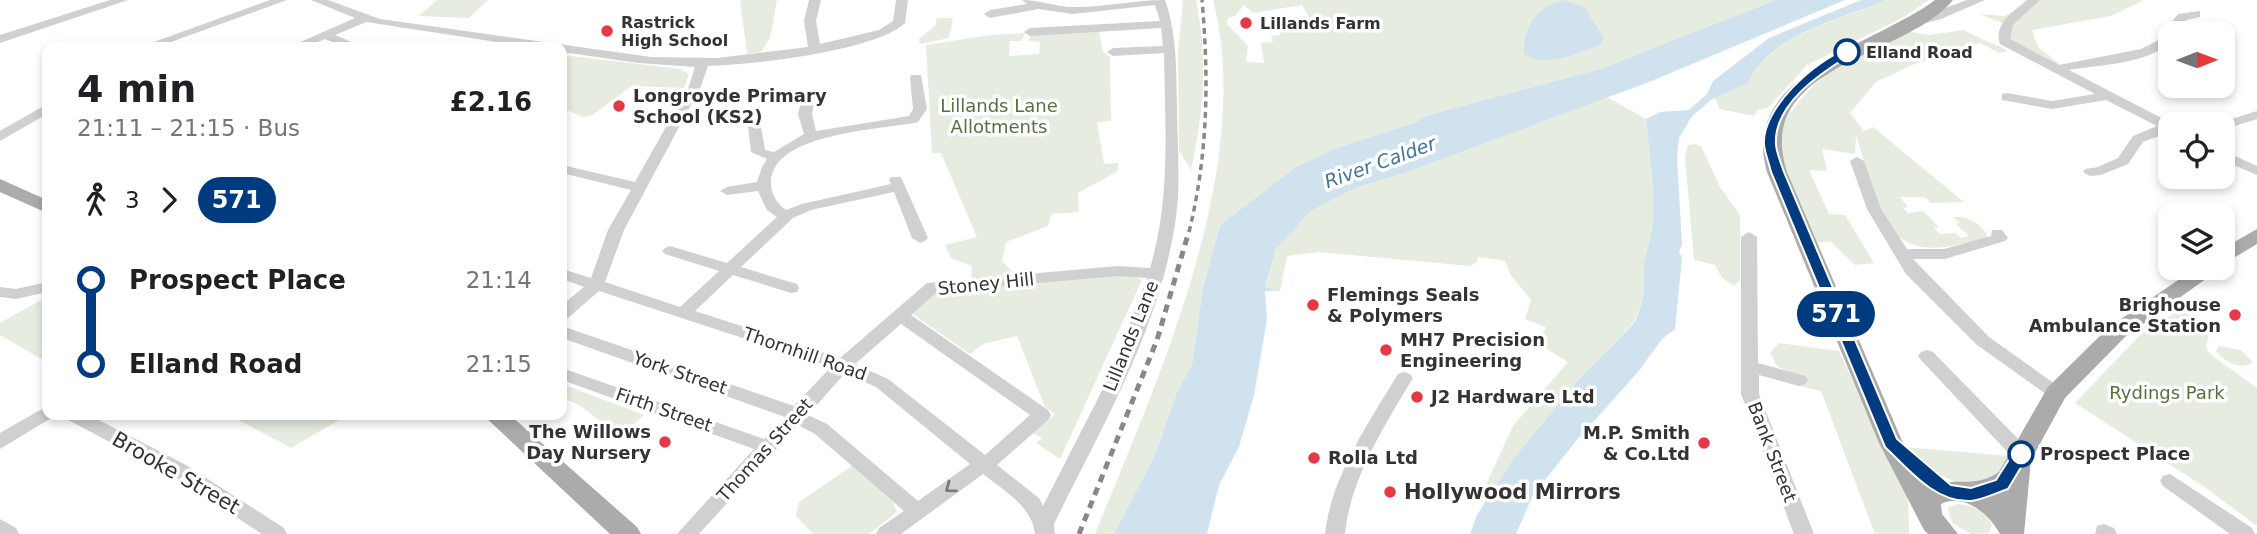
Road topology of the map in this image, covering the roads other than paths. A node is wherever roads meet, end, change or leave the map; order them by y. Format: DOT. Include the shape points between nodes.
graph roads {
  1 [pos="122,0"];
  2 [pos="281,0"];
  3 [pos="317,0"];
  4 [pos="815,0"];
  5 [pos="902,0"];
  6 [pos="1945,0"];
  7 [pos="1979,0"];
  8 [pos="2034,0"];
  9 [pos="1159,1"];
  10 [pos="1032,3"];
  11 [pos="990,13"];
  12 [pos="2196,14"];
  13 [pos="365,18"];
  14 [pos="1167,24"];
  15 [pos="1908,24"];
  16 [pos="1030,32"];
  17 [pos="325,35"];
  18 [pos="0,39"];
  19 [pos="160,42"];
  20 [pos="308,42"];
  21 [pos="344,42"];
  22 [pos="521,42"];
  23 [pos="814,47"];
  24 [pos="567,49"];
  25 [pos="1169,49"];
  26 [pos="1113,52"];
  27 [pos="703,63"];
  28 [pos="2056,69"];
  29 [pos="916,78"];
  30 [pos="803,96"];
  31 [pos="2106,96"];
  32 [pos="2007,97"];
  33 [pos="42,111"];
  34 [pos="2257,115"];
  35 [pos="2158,122"];
  36 [pos="2235,122"];
  37 [pos="755,125"];
  38 [pos="2158,131"];
  39 [pos="811,136"];
  40 [pos="0,137"];
  41 [pos="776,157"];
  42 [pos="2235,160"];
  43 [pos="1857,161"];
  44 [pos="567,170"];
  45 [pos="2257,171"];
  46 [pos="2090,172"];
  47 [pos="0,185"];
  48 [pos="764,186"];
  49 [pos="638,187"];
  50 [pos="727,191"];
  51 [pos="42,204"];
  52 [pos="786,216"];
  53 [pos="1997,233"];
  54 [pos="1749,237"];
  55 [pos="920,238"];
  56 [pos="2253,242"];
  57 [pos="670,251"];
  58 [pos="2235,252"];
  59 [pos="1905,254"];
  60 [pos="729,268"];
  61 [pos="1156,273"];
  62 [pos="567,276"];
  63 [pos="2193,280"];
  64 [pos="596,285"];
  65 [pos="42,288"];
  66 [pos="791,288"];
  67 [pos="0,292"];
  68 [pos="567,310"];
  69 [pos="683,313"];
  70 [pos="900,315"];
  71 [pos="567,334"];
  72 [pos="1927,356"];
  73 [pos="843,365"];
  74 [pos="1750,368"];
  75 [pos="567,376"];
  76 [pos="1404,377"];
  77 [pos="1799,380"];
  78 [pos="2056,393"];
  79 [pos="42,415"];
  80 [pos="796,415"];
  81 [pos="84,420"];
  82 [pos="501,420"];
  83 [pos="4,434"];
  84 [pos="767,447"];
  85 [pos="2021,454"];
  86 [pos="983,465"];
  87 [pos="2170,481"];
  88 [pos="918,512"];
  89 [pos="1944,514"];
  90 [pos="0,527"];
  91 [pos="1044,529"];
  92 [pos="2012,532"];
  93 [pos="9,534"];
  94 [pos="278,534"];
  95 [pos="628,534"];
  96 [pos="687,534"];
  97 [pos="886,534"];
  98 [pos="1335,534"];
  99 [pos="1804,534"];
  100 [pos="2245,534"];
  1 -- 18 [label="street"];
  2 -- 19 [label="street"];
  3 -- 13 [label="street"];
  4 -- 23 [label="street" via="810,21"];
  5 -- 23 [label="street" via="899,23 889,31"];
  6 -- 15 [label="main road"];
  7 -- 15 [label="street" via="1947,15"];
  8 -- 28 [label="street" via="2007,23 2002,38"];
  9 -- 10 [label="street" via="1069,10"];
  9 -- 14 [label="street, Lillands Lane"];
  10 -- 11 [label="street"];
  12 -- 28 [label="street" via="2185,15 2159,46 2110,61"];
  13 -- 17 [label="street"];
  13 -- 22 [label="street"];
  14 -- 16 [label="street"];
  14 -- 25 [label="street, Lillands Lane"];
  15 -- 89 [label="main road" via="1815,72 1780,111 1770,144 1780,179 1891,443"];
  17 -- 20 [label="street"];
  17 -- 21 [label="street"];
  23 -- 27 [label="street"];
  24 -- 27 [label="street"];
  25 -- 26 [label="street"];
  25 -- 61 [label="street, Lillands Lane" via="1172,182"];
  27 -- 49 [label="street" via="695,86"];
  28 -- 31 [label="street"];
  29 -- 39 [label="street" via="920,109 913,119"];
  30 -- 39 [label="street" via="808,101 805,114"];
  31 -- 32 [label="street" via="2052,106"];
  31 -- 35 [label="street"];
  33 -- 40 [label="street"];
  34 -- 36 [label="street"];
  37 -- 41 [label="street" via="758,152"];
  38 -- 46 [label="street" via="2138,139 2123,161"];
  39 -- 41 [label="street"];
  41 -- 48 [label="street" via="766,172"];
  42 -- 45 [label="street"];
  43 -- 59 [label="street" via="1874,209"];
  44 -- 49 [label="street"];
  47 -- 51 [label="main road"];
  48 -- 50 [label="street"];
  48 -- 52 [label="street" via="773,209"];
  49 -- 64 [label="street"];
  52 -- 55 [label="street" via="897,182"];
  52 -- 60 [label="street"];
  53 -- 59 [label="street" via="2000,238 1945,254"];
  54 -- 74 [label="street, Bank Street"];
  56 -- 58 [label="main road"];
  57 -- 60 [label="street"];
  59 -- 78 [label="street" via="1912,270 1983,341"];
  60 -- 66 [label="street"];
  60 -- 69 [label="street"];
  61 -- 70 [label="street, Stoney Hill" via="1118,271 933,287"];
  61 -- 91 [label="street, Lillands Lane" via="1104,404"];
  62 -- 64 [label="street, Thornhill Road"];
  63 -- 78 [label="main road" via="2117,332"];
  64 -- 68 [label="street"];
  64 -- 69 [label="street, Thornhill Road"];
  65 -- 67 [label="street"];
  69 -- 73 [label="street, Thornhill Road"];
  70 -- 73 [label="street, Stoney Hill"];
  70 -- 86 [label="street" via="1042,415"];
  71 -- 80 [label="street, York Street"];
  72 -- 85 [label="street"];
  73 -- 80 [label="street, Thomas Street"];
  73 -- 86 [label="street, Thornhill Road" via="882,383"];
  74 -- 77 [label="street"];
  74 -- 99 [label="street, Bank Street" via="1750,394"];
  75 -- 84 [label="street, Firth Street"];
  76 -- 98 [label="street" via="1340,506"];
  78 -- 85 [label="main road"];
  79 -- 83 [label="street"];
  80 -- 84 [label="street, Thomas Street"];
  80 -- 88 [label="street, York Street" via="821,429"];
  81 -- 94 [label="street, Brooke Street" via="179,470"];
  82 -- 95 [label="main road"];
  84 -- 96 [label="street, Thomas Street"];
  85 -- 89 [label="main road" via="2002,485"];
  85 -- 92 [label="main road"];
  86 -- 88 [label="street, one-way"];
  86 -- 91 [label="street, Thornhill Road" via="1032,503"];
  87 -- 100 [label="street"];
  88 -- 97 [label="street"];
  89 -- 92 [label="main road" via="1997,509"];
  90 -- 93 [label="street"];
}
